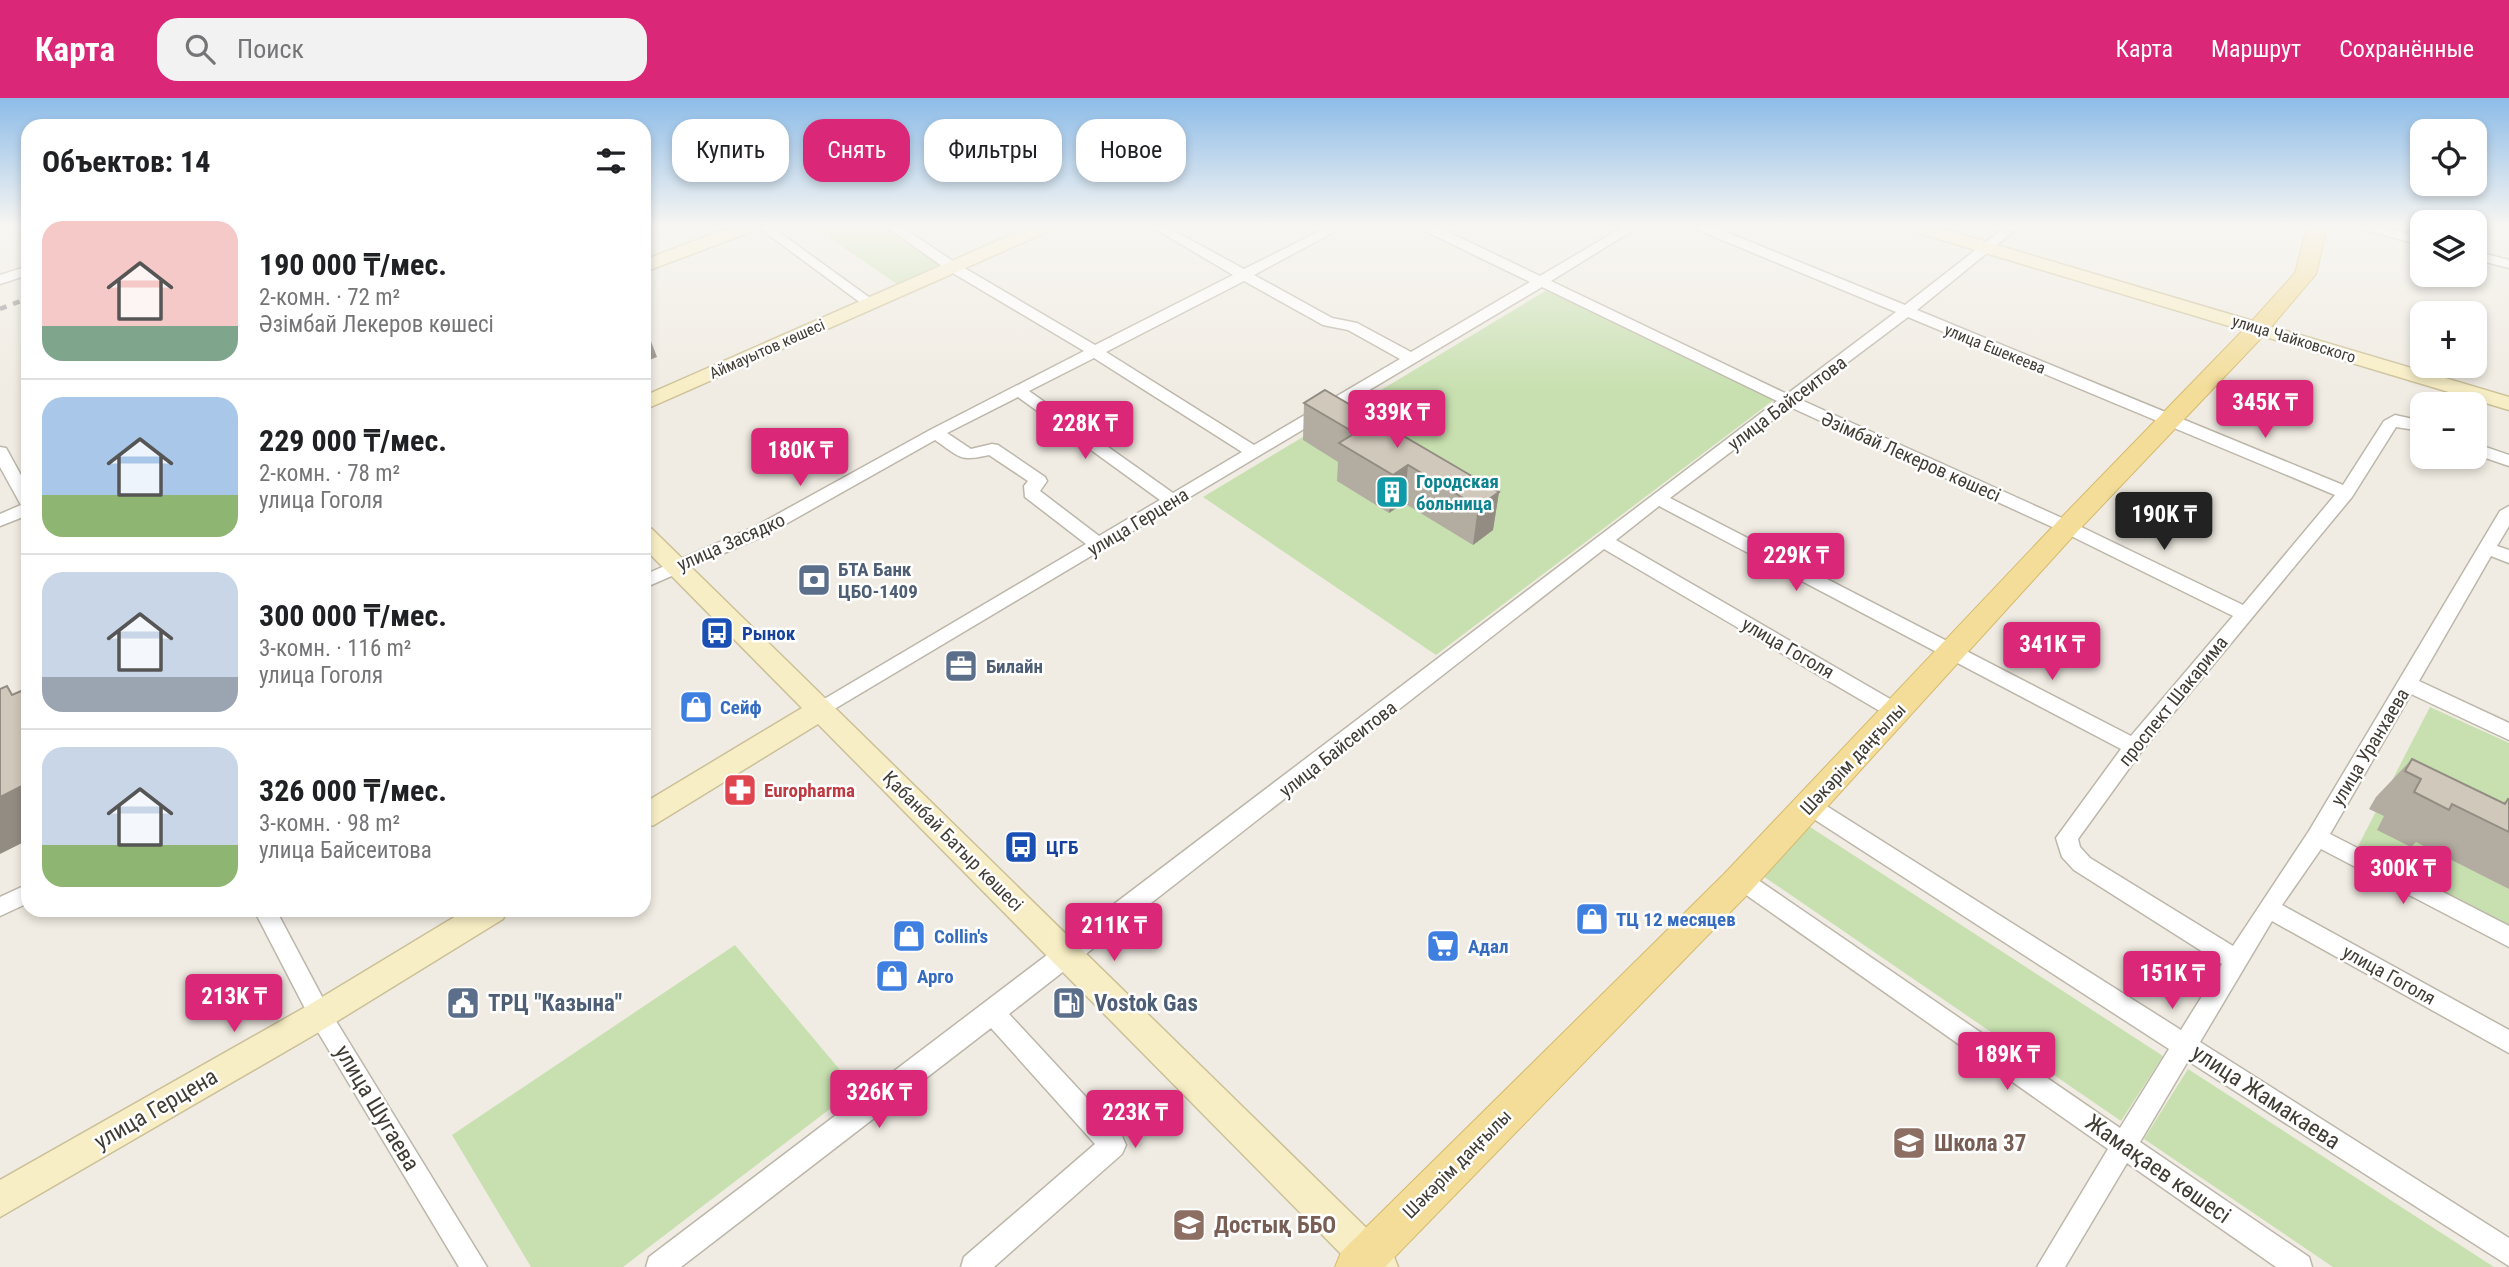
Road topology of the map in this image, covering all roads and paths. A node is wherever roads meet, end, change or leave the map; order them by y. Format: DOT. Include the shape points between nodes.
graph roads {
  1 [pos="840,282"];
  2 [pos="917,282"];
  3 [pos="977,282"];
  4 [pos="1228,282"];
  5 [pos="1256,282"];
  6 [pos="1540,282"];
  7 [pos="1833,282"];
  8 [pos="1945,282"];
  9 [pos="2101,282"];
  10 [pos="2298,282"];
  11 [pos="870,303"];
  12 [pos="1906,312"];
  13 [pos="2258,328"];
  14 [pos="1094,351"];
  15 [pos="1410,358"];
  16 [pos="1019,391"];
  17 [pos="651,401"];
  18 [pos="1790,401"];
  19 [pos="2509,404"];
  20 [pos="2171,420"];
  21 [pos="2410,423"];
  22 [pos="936,433"];
  23 [pos="0,452"];
  24 [pos="1255,453"];
  25 [pos="2487,453"];
  26 [pos="2509,461"];
  27 [pos="21,490"];
  28 [pos="2346,493"];
  29 [pos="1659,499"];
  30 [pos="1173,501"];
  31 [pos="2509,511"];
  32 [pos="21,512"];
  33 [pos="0,520"];
  34 [pos="2067,527"];
  35 [pos="651,541"];
  36 [pos="1605,542"];
  37 [pos="1100,545"];
  38 [pos="2487,548"];
  39 [pos="2509,557"];
  40 [pos="676,566"];
  41 [pos="651,578"];
  42 [pos="2244,613"];
  43 [pos="1951,652"];
  44 [pos="2407,684"];
  45 [pos="821,710"];
  46 [pos="1898,712"];
  47 [pos="2509,732"];
  48 [pos="2134,747"];
  49 [pos="1810,806"];
  50 [pos="651,813"];
  51 [pos="2317,836"];
  52 [pos="1740,879"];
  53 [pos="21,896"];
  54 [pos="0,907"];
  55 [pos="2268,908"];
  56 [pos="269,917"];
  57 [pos="481,917"];
  58 [pos="2509,937"];
  59 [pos="1070,956"];
  60 [pos="2237,961"];
  61 [pos="994,1014"];
  62 [pos="320,1015"];
  63 [pos="2509,1042"];
  64 [pos="2185,1046"];
  65 [pos="2124,1146"];
  66 [pos="0,1199"];
  67 [pos="2509,1253"];
  68 [pos="1368,1263"];
  69 [pos="474,1267"];
  70 [pos="659,1267"];
  71 [pos="974,1267"];
  72 [pos="2050,1267"];
  73 [pos="2299,1267"];
  1 -- 11 [label="street"];
  2 -- 11 [label="street, Аймауытов көшесі"];
  3 -- 14 [label="street"];
  4 -- 14 [label="street, улица Засядко"];
  5 -- 15 [label="street" via="1328,322 1352,326"];
  6 -- 15 [label="street, улица Герцена"];
  6 -- 18 [label="street, Әзімбай Лекеров көшесі"];
  7 -- 12 [label="street, улица Ешекеева"];
  8 -- 12 [label="street, улица Байсеитова"];
  9 -- 13 [label="street, улица Чайковского"];
  10 -- 13 [label="main road, Шәкәрім даңғылы"];
  11 -- 17 [label="street, Аймауытов көшесі"];
  12 -- 18 [label="street, улица Байсеитова"];
  12 -- 20 [label="street, улица Ешекеева"];
  13 -- 19 [label="street, улица Чайковского"];
  13 -- 20 [label="main road, Шәкәрім даңғылы"];
  14 -- 16 [label="street, улица Засядко"];
  14 -- 24 [label="street"];
  15 -- 24 [label="street, улица Герцена"];
  16 -- 22 [label="street, улица Засядко"];
  16 -- 30 [label="street"];
  18 -- 29 [label="street, улица Байсеитова"];
  18 -- 34 [label="street, Әзімбай Лекеров көшесі"];
  20 -- 28 [label="street, улица Ешекеева"];
  20 -- 34 [label="main road, Шәкәрім даңғылы"];
  21 -- 28 [label="street, проспект Шакарима" via="2395,420 2390,424"];
  22 -- 37 [label="street" via="968,455 992,449 1039,481 1031,493"];
  22 -- 40 [label="street, улица Засядко" via="762,530"];
  23 -- 27 [label="street"];
  24 -- 30 [label="street, улица Герцена"];
  25 -- 26 [label="street"];
  28 -- 42 [label="street, проспект Шакарима"];
  29 -- 36 [label="street, улица Байсеитова"];
  29 -- 43 [label="street"];
  30 -- 37 [label="street, улица Герцена"];
  31 -- 38 [label="street, улица Уранхаева"];
  32 -- 33 [label="street"];
  34 -- 42 [label="street, Әзімбай Лекеров көшесі"];
  34 -- 43 [label="main road, Шәкәрім даңғылы"];
  35 -- 40 [label="street, Қабанбай Батыр көшесі"];
  36 -- 46 [label="street, улица Гоголя"];
  36 -- 59 [label="street, улица Байсеитова"];
  37 -- 45 [label="street, улица Герцена"];
  38 -- 39 [label="street"];
  38 -- 44 [label="street, улица Уранхаева"];
  40 -- 41 [label="street, улица Засядко"];
  40 -- 45 [label="street, Қабанбай Батыр көшесі"];
  42 -- 48 [label="street, проспект Шакарима"];
  43 -- 46 [label="main road, Шәкәрім даңғылы"];
  43 -- 48 [label="street"];
  44 -- 47 [label="street"];
  44 -- 51 [label="street, улица Уранхаева"];
  45 -- 50 [label="street, улица Герцена"];
  45 -- 59 [label="street, Қабанбай Батыр көшесі"];
  46 -- 49 [label="main road, Шәкәрім даңғылы"];
  48 -- 60 [label="street, проспект Шакарима" via="2067,838 2070,851 2082,864"];
  49 -- 52 [label="main road, Шәкәрім даңғылы"];
  49 -- 64 [label="street, улица Жамакаева"];
  51 -- 55 [label="street, улица Уранхаева"];
  51 -- 58 [label="street"];
  52 -- 65 [label="street, Жамақаев көшесі"];
  52 -- 68 [label="main road, Шәкәрім даңғылы"];
  53 -- 54 [label="street"];
  55 -- 60 [label="street, улица Уранхаева"];
  55 -- 63 [label="street, улица Гоголя"];
  56 -- 62 [label="street, улица Шугаева"];
  57 -- 62 [label="street, улица Герцена"];
  59 -- 61 [label="street, улица Байсеитова"];
  59 -- 68 [label="street, Қабанбай Батыр көшесі"];
  60 -- 64 [label="street, улица Уранхаева"];
  61 -- 70 [label="street, улица Байсеитова"];
  61 -- 71 [label="street" via="1112,1145"];
  62 -- 66 [label="street, улица Герцена"];
  62 -- 69 [label="street, улица Шугаева"];
  64 -- 65 [label="street, улица Уранхаева"];
  64 -- 67 [label="street, улица Жамакаева"];
  65 -- 72 [label="street, улица Уранхаева"];
  65 -- 73 [label="street, Жамақаев көшесі"];
}
